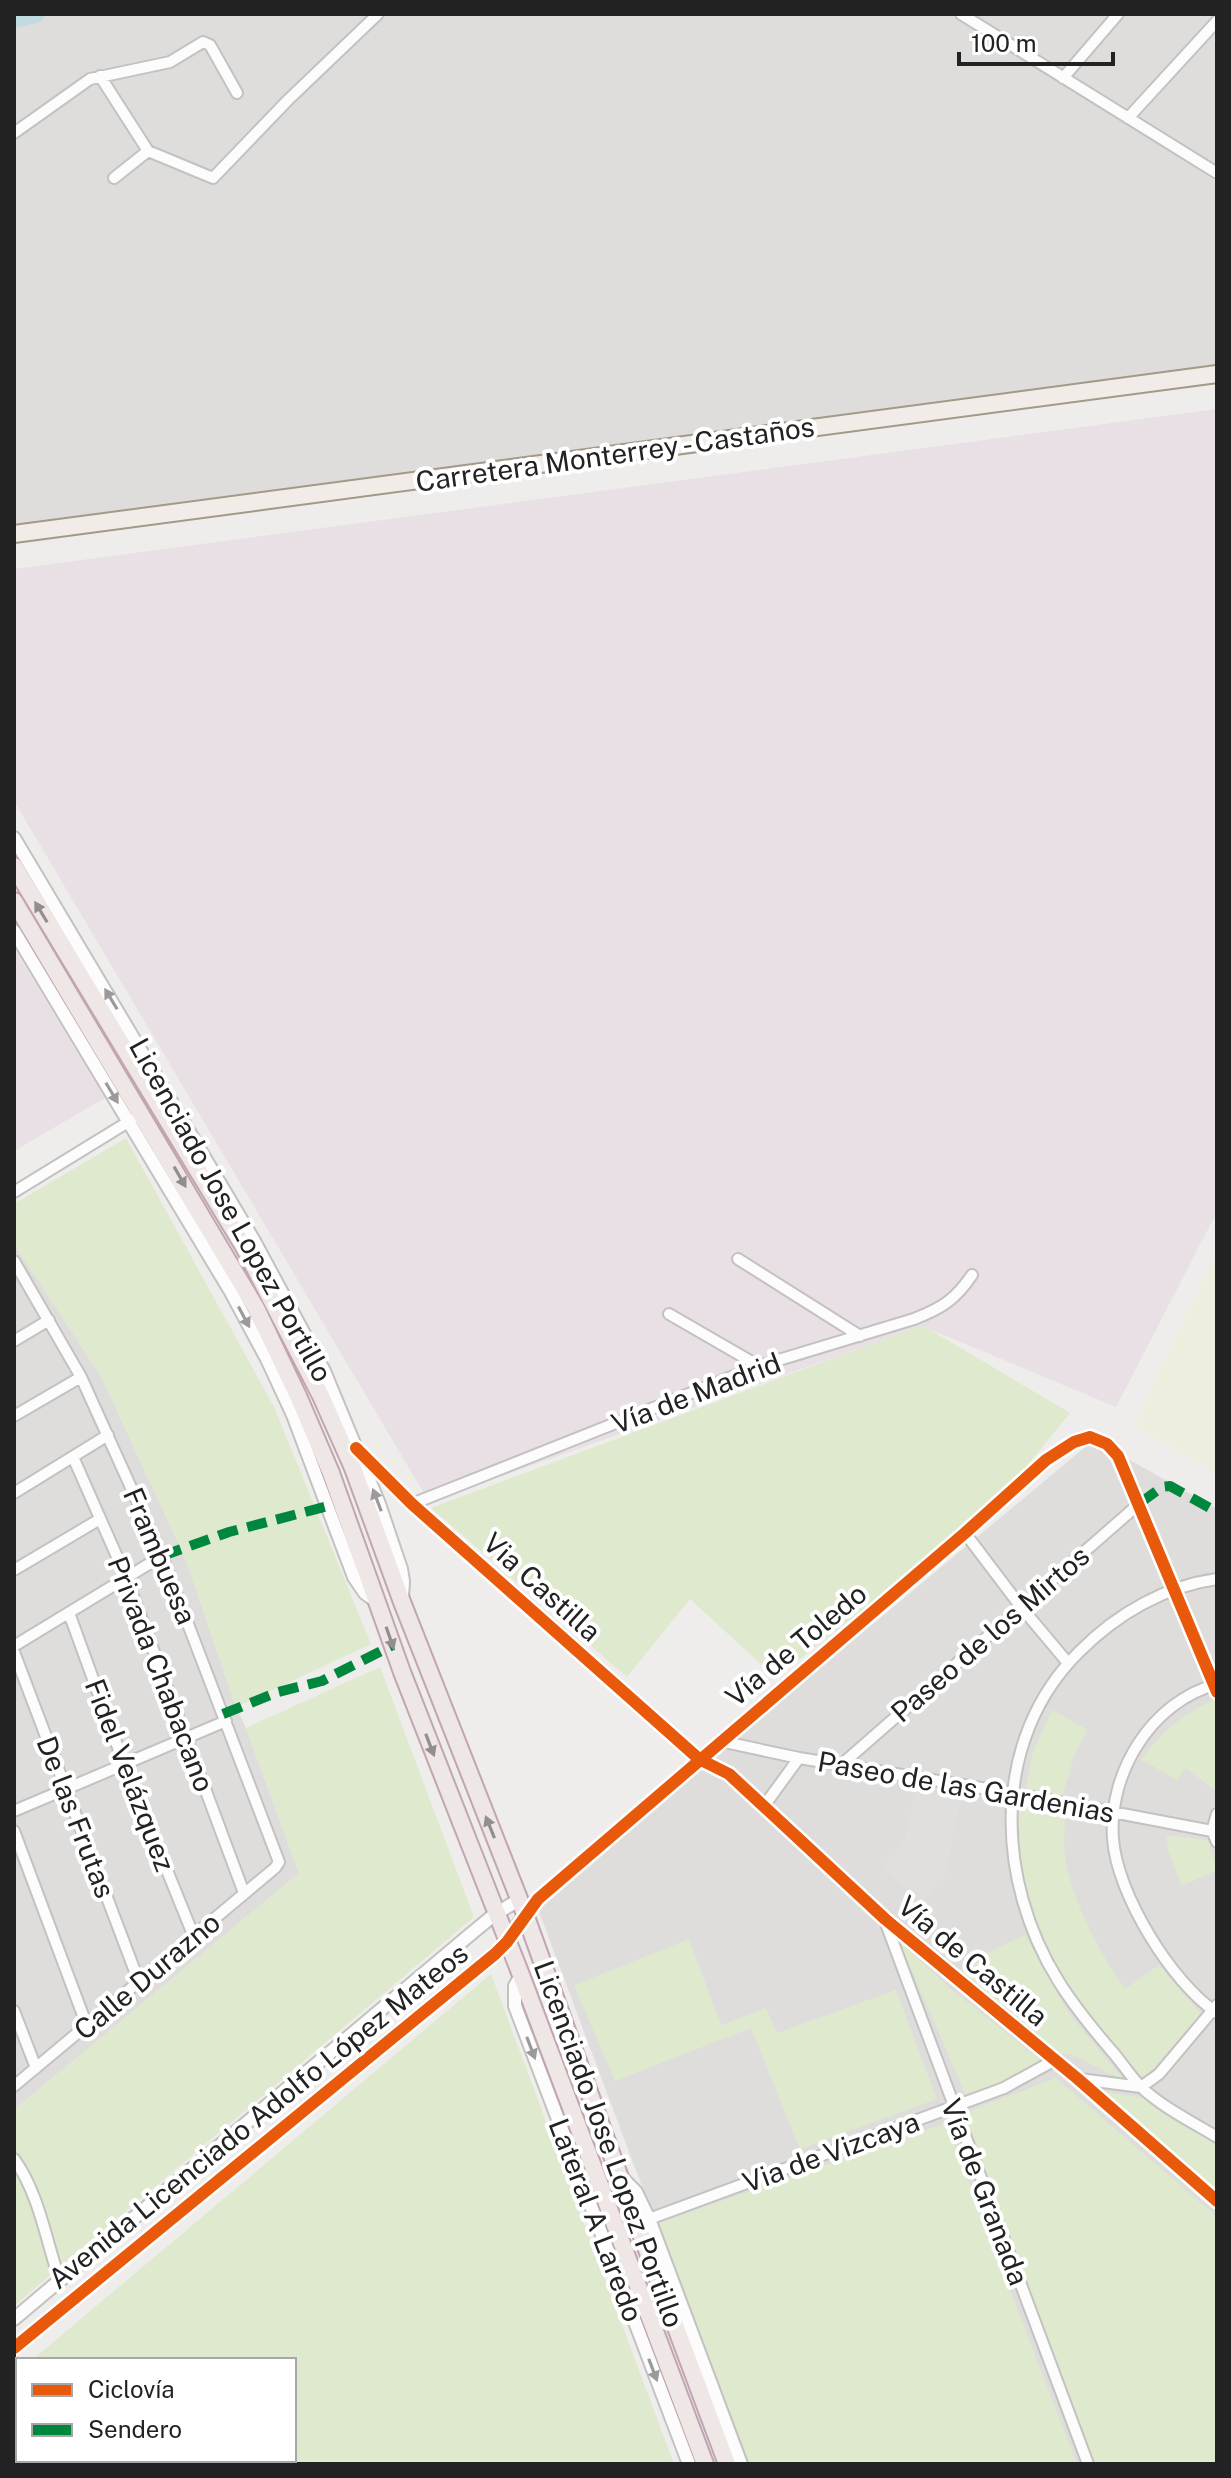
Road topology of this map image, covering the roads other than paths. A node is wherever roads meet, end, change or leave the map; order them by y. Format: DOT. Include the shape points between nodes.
graph roads {
  1 [pos="378,14"];
  2 [pos="961,14"];
  3 [pos="1118,14"];
  4 [pos="1217,21"];
  5 [pos="100,76"];
  6 [pos="1063,78"];
  7 [pos="237,93"];
  8 [pos="1128,118"];
  9 [pos="14,133"];
  10 [pos="148,151"];
  11 [pos="1216,171"];
  12 [pos="114,178"];
  13 [pos="1217,374"];
  14 [pos="14,534"];
  15 [pos="14,838"];
  16 [pos="14,866"];
  17 [pos="14,901"];
  18 [pos="14,931"];
  19 [pos="61,962"];
  20 [pos="135,1118"];
  21 [pos="14,1192"];
  22 [pos="738,1259"];
  23 [pos="14,1262"];
  24 [pos="972,1275"];
  25 [pos="669,1314"];
  26 [pos="49,1320"];
  27 [pos="860,1336"];
  28 [pos="14,1341"];
  29 [pos="759,1366"];
  30 [pos="81,1377"];
  31 [pos="14,1416"];
  32 [pos="108,1435"];
  33 [pos="356,1448"];
  34 [pos="73,1457"];
  35 [pos="14,1493"];
  36 [pos="1140,1503"];
  37 [pos="412,1504"];
  38 [pos="100,1519"];
  39 [pos="965,1533"];
  40 [pos="162,1556"];
  41 [pos="14,1570"];
  42 [pos="126,1577"];
  43 [pos="1217,1579"];
  44 [pos="1175,1588"];
  45 [pos="402,1602"];
  46 [pos="1021,1607"];
  47 [pos="69,1613"];
  48 [pos="14,1646"];
  49 [pos="14,1652"];
  50 [pos="1068,1663"];
  51 [pos="1216,1687"];
  52 [pos="226,1721"];
  53 [pos="187,1738"];
  54 [pos="720,1741"];
  55 [pos="799,1758"];
  56 [pos="699,1759"];
  57 [pos="124,1764"];
  58 [pos="841,1765"];
  59 [pos="65,1788"];
  60 [pos="1012,1793"];
  61 [pos="764,1806"];
  62 [pos="14,1811"];
  63 [pos="1112,1812"];
  64 [pos="1217,1814"];
  65 [pos="14,1831"];
  66 [pos="1215,1836"];
  67 [pos="278,1864"];
  68 [pos="244,1893"];
  69 [pos="522,1907"];
  70 [pos="495,1914"];
  71 [pos="885,1919"];
  72 [pos="194,1937"];
  73 [pos="507,1942"];
  74 [pos="521,1975"];
  75 [pos="139,1982"];
  76 [pos="1215,2009"];
  77 [pos="14,2011"];
  78 [pos="87,2026"];
  79 [pos="1055,2060"];
  80 [pos="36,2068"];
  81 [pos="1078,2079"];
  82 [pos="14,2086"];
  83 [pos="1141,2087"];
  84 [pos="953,2106"];
  85 [pos="1217,2137"];
  86 [pos="16,2164"];
  87 [pos="619,2175"];
  88 [pos="1217,2201"];
  89 [pos="649,2219"];
  90 [pos="60,2281"];
  91 [pos="14,2319"];
  92 [pos="14,2348"];
  93 [pos="689,2464"];
  94 [pos="705,2464"];
  95 [pos="727,2464"];
  96 [pos="741,2464"];
  97 [pos="1088,2464"];
  1 -- 10 [label="street" via="216,176"];
  2 -- 6 [label="street"];
  3 -- 6 [label="street"];
  4 -- 8 [label="street"];
  5 -- 7 [label="street" via="170,62 203,42 210,45"];
  5 -- 9 [label="street"];
  5 -- 10 [label="street"];
  6 -- 8 [label="street"];
  8 -- 11 [label="street"];
  10 -- 12 [label="street"];
  13 -- 14 [label="main road, Carretera Monterrey - Castaños"];
  33 -- 15 [label="street, Licenciado Jose Lopez Portillo, one-way" via="324,1371 270,1269"];
  19 -- 16 [label="highway, Licenciado Jose Lopez Portillo, one-way"];
  17 -- 19 [label="highway, Licenciado Jose Lopez Portillo"];
  18 -- 20 [label="street, Licenciado Jose Lopez Portillo, one-way"];
  19 -- 20 [label="highway, Licenciado Jose Lopez Portillo"];
  19 -- 45 [label="highway, Licenciado Jose Lopez Portillo" via="244,1247 353,1468"];
  20 -- 21 [label="street"];
  20 -- 70 [label="highway, Licenciado Jose Lopez Portillo, one-way" via="256,1308 285,1368 331,1473"];
  22 -- 27 [label="street"];
  23 -- 26 [label="street, Frambuesa"];
  24 -- 27 [label="street, Vía de Madrid" via="958,1296 937,1310"];
  25 -- 29 [label="street"];
  26 -- 28 [label="street"];
  26 -- 30 [label="street, Frambuesa"];
  27 -- 29 [label="street, Vía de Madrid"];
  29 -- 37 [label="street, Vía de Madrid"];
  30 -- 31 [label="street"];
  30 -- 32 [label="street, Frambuesa"];
  32 -- 34 [label="street"];
  32 -- 40 [label="street, Frambuesa"];
  33 -- 37 [label="street, Via Castilla"];
  45 -- 33 [label="street, Licenciado Jose Lopez Portillo, one-way" via="401,1569"];
  34 -- 35 [label="street"];
  34 -- 38 [label="street, Privada Chabacano"];
  36 -- 39 [label="street, Vía de Toledo" via="1112,1448 1090,1437 1046,1460"];
  36 -- 44 [label="street"];
  36 -- 46 [label="street, Paseo de los Mirtos"];
  37 -- 56 [label="street, Via Castilla"];
  38 -- 41 [label="street"];
  38 -- 42 [label="street, Privada Chabacano"];
  39 -- 46 [label="street"];
  39 -- 54 [label="street, Vía de Toledo"];
  40 -- 42 [label="street"];
  40 -- 52 [label="street, Frambuesa"];
  42 -- 47 [label="street"];
  42 -- 53 [label="street, Privada Chabacano"];
  43 -- 44 [label="street"];
  44 -- 50 [label="street" via="1118,1619"];
  44 -- 51 [label="street"];
  69 -- 45 [label="highway, Licenciado Jose Lopez Portillo, one-way"];
  46 -- 50 [label="street"];
  46 -- 58 [label="street, Paseo de los Mirtos"];
  47 -- 48 [label="street"];
  47 -- 57 [label="street, Fidel Velázquez"];
  49 -- 59 [label="street, De las Frutas"];
  50 -- 60 [label="street" via="1026,1734"];
  51 -- 63 [label="street" via="1178,1703 1147,1730 1129,1759"];
  52 -- 53 [label="street"];
  52 -- 67 [label="street, Frambuesa"];
  53 -- 57 [label="street"];
  53 -- 68 [label="street, Privada Chabacano"];
  54 -- 55 [label="street, Paseo de las Gardenias"];
  54 -- 56 [label="street, Vía de Toledo"];
  55 -- 58 [label="street, Paseo de las Gardenias"];
  55 -- 61 [label="street"];
  56 -- 61 [label="street, Vía de Castilla" via="729,1774"];
  56 -- 69 [label="street, Vía de Toledo" via="538,1899"];
  57 -- 59 [label="street"];
  57 -- 72 [label="street, Fidel Velázquez"];
  58 -- 60 [label="street, Paseo de las Gardenias"];
  59 -- 62 [label="street"];
  59 -- 75 [label="street, De las Frutas"];
  60 -- 63 [label="street, Paseo de las Gardenias"];
  60 -- 83 [label="street" via="1016,1880 1039,1944 1076,2007"];
  61 -- 71 [label="street, Vía de Castilla"];
  63 -- 66 [label="street, Paseo de las Gardenias"];
  63 -- 76 [label="street" via="1113,1841 1127,1892 1163,1954"];
  64 -- 66 [label="street"];
  65 -- 78 [label="street"];
  67 -- 68 [label="street, Calle Durazno"];
  68 -- 72 [label="street, Calle Durazno"];
  69 -- 70 [label="street, Avenida Licenciado Adolfo López Mateos"];
  69 -- 73 [label="street, Avenida Licenciado Adolfo López Mateos"];
  69 -- 87 [label="highway, Licenciado Jose Lopez Portillo"];
  70 -- 73 [label="highway, Licenciado Jose Lopez Portillo"];
  70 -- 90 [label="street, Avenida Licenciado Adolfo López Mateos"];
  71 -- 79 [label="street, Vía de Castilla"];
  71 -- 84 [label="street, Vía de Granada"];
  72 -- 75 [label="street, Calle Durazno"];
  73 -- 74 [label="highway, Licenciado Jose Lopez Portillo"];
  73 -- 92 [label="street, Avenida Licenciado Adolfo López Mateos"];
  74 -- 93 [label="street, Lateral A Laredo, one-way" via="515,2006"];
  74 -- 94 [label="highway, Licenciado Jose Lopez Portillo"];
  75 -- 78 [label="street, Calle Durazno"];
  76 -- 83 [label="street" via="1159,2074"];
  77 -- 80 [label="street"];
  78 -- 80 [label="street, Calle Durazno"];
  79 -- 81 [label="street, Vía de Castilla"];
  79 -- 84 [label="street, Via de Vizcaya" via="1004,2088"];
  80 -- 82 [label="street, Calle Durazno"];
  81 -- 83 [label="street"];
  81 -- 88 [label="street, Vía de Castilla"];
  83 -- 85 [label="street"];
  84 -- 89 [label="street, Via de Vizcaya"];
  84 -- 97 [label="street, Vía de Granada"];
  86 -- 90 [label="street" via="37,2207"];
  87 -- 89 [label="street, Lateral A Laredo" via="636,2192"];
  87 -- 95 [label="highway, Licenciado Jose Lopez Portillo"];
  89 -- 96 [label="street, Lateral A Laredo"];
  90 -- 91 [label="street, Avenida Licenciado Adolfo López Mateos"];
}
